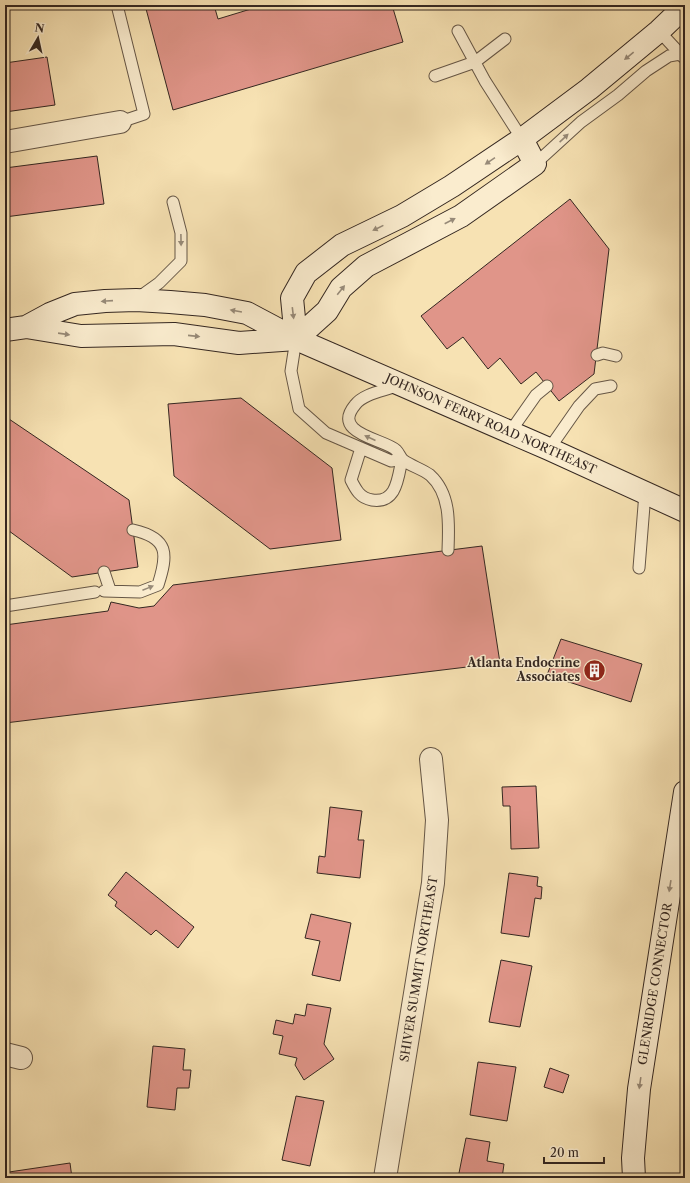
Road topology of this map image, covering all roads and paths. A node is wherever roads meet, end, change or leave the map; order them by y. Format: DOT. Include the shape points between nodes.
graph roads {
  1 [pos="117,5"];
  2 [pos="685,6"];
  3 [pos="458,31"];
  4 [pos="659,32"];
  5 [pos="505,39"];
  6 [pos="682,56"];
  7 [pos="475,62"];
  8 [pos="435,76"];
  9 [pos="120,122"];
  10 [pos="522,139"];
  11 [pos="5,142"];
  12 [pos="535,164"];
  13 [pos="173,202"];
  14 [pos="136,300"];
  15 [pos="15,329"];
  16 [pos="296,339"];
  17 [pos="597,355"];
  18 [pos="616,356"];
  19 [pos="400,384"];
  20 [pos="547,386"];
  21 [pos="611,386"];
  22 [pos="510,432"];
  23 [pos="361,448"];
  24 [pos="550,449"];
  25 [pos="402,459"];
  26 [pos="645,492"];
  27 [pos="685,511"];
  28 [pos="133,530"];
  29 [pos="448,550"];
  30 [pos="639,568"];
  31 [pos="104,572"];
  32 [pos="103,591"];
  33 [pos="5,606"];
  34 [pos="431,759"];
  35 [pos="685,792"];
  36 [pos="385,1178"];
  37 [pos="634,1178"];
  1 -- 9 [label="lane" via="144,114"];
  2 -- 4 [label="main road"];
  3 -- 7 [label="lane"];
  4 -- 6 [label="lane"];
  4 -- 10 [label="main road, one-way"];
  5 -- 7 [label="lane"];
  12 -- 6 [label="lane, one-way" via="581,122 646,71 669,56"];
  7 -- 8 [label="lane"];
  7 -- 10 [label="lane"];
  9 -- 11 [label="main road"];
  10 -- 12 [label="main road"];
  10 -- 16 [label="main road, one-way" via="402,216 342,245 306,273 292,298"];
  16 -- 12 [label="main road, one-way" via="327,311 341,288 366,266 461,216"];
  13 -- 14 [label="lane, one-way" via="181,234 181,261 159,283"];
  14 -- 15 [label="main road, JOHNSON FERRY ROAD NORTHEAST, one-way" via="75,304"];
  16 -- 14 [label="main road, JOHNSON FERRY ROAD NORTHEAST, one-way" via="247,313 206,305"];
  15 -- 16 [label="main road, JOHNSON FERRY ROAD NORTHEAST, one-way" via="81,336 174,334 239,343"];
  16 -- 19 [label="main road, JOHNSON FERRY ROAD NORTHEAST"];
  16 -- 23 [label="lane" via="291,371 299,409 326,433"];
  17 -- 18 [label="lane" via="603,353"];
  19 -- 22 [label="main road, JOHNSON FERRY ROAD NORTHEAST"];
  25 -- 19 [label="lane, one-way" via="396,450 357,432 350,419 355,405 360,400"];
  20 -- 22 [label="lane" via="536,395"];
  21 -- 24 [label="lane" via="595,388 579,406"];
  22 -- 24 [label="main road, JOHNSON FERRY ROAD NORTHEAST"];
  23 -- 25 [label="lane" via="391,461"];
  23 -- 25 [label="lane" via="351,480 357,492 367,499 381,501 390,496 396,488"];
  24 -- 26 [label="main road, JOHNSON FERRY ROAD NORTHEAST"];
  25 -- 29 [label="lane" via="430,475 440,490 447,505"];
  26 -- 27 [label="main road, JOHNSON FERRY ROAD NORTHEAST"];
  26 -- 30 [label="lane"];
  32 -- 28 [label="lane, one-way" via="140,592 158,585 164,564 161,545 150,534"];
  31 -- 32 [label="lane"];
  32 -- 33 [label="lane"];
  34 -- 36 [label="main road, SHIVER SUMMIT NORTHEAST" via="437,820 433,883"];
  35 -- 37 [label="main road, GLENRIDGE CONNECTOR, one-way" via="639,1089"];
}
